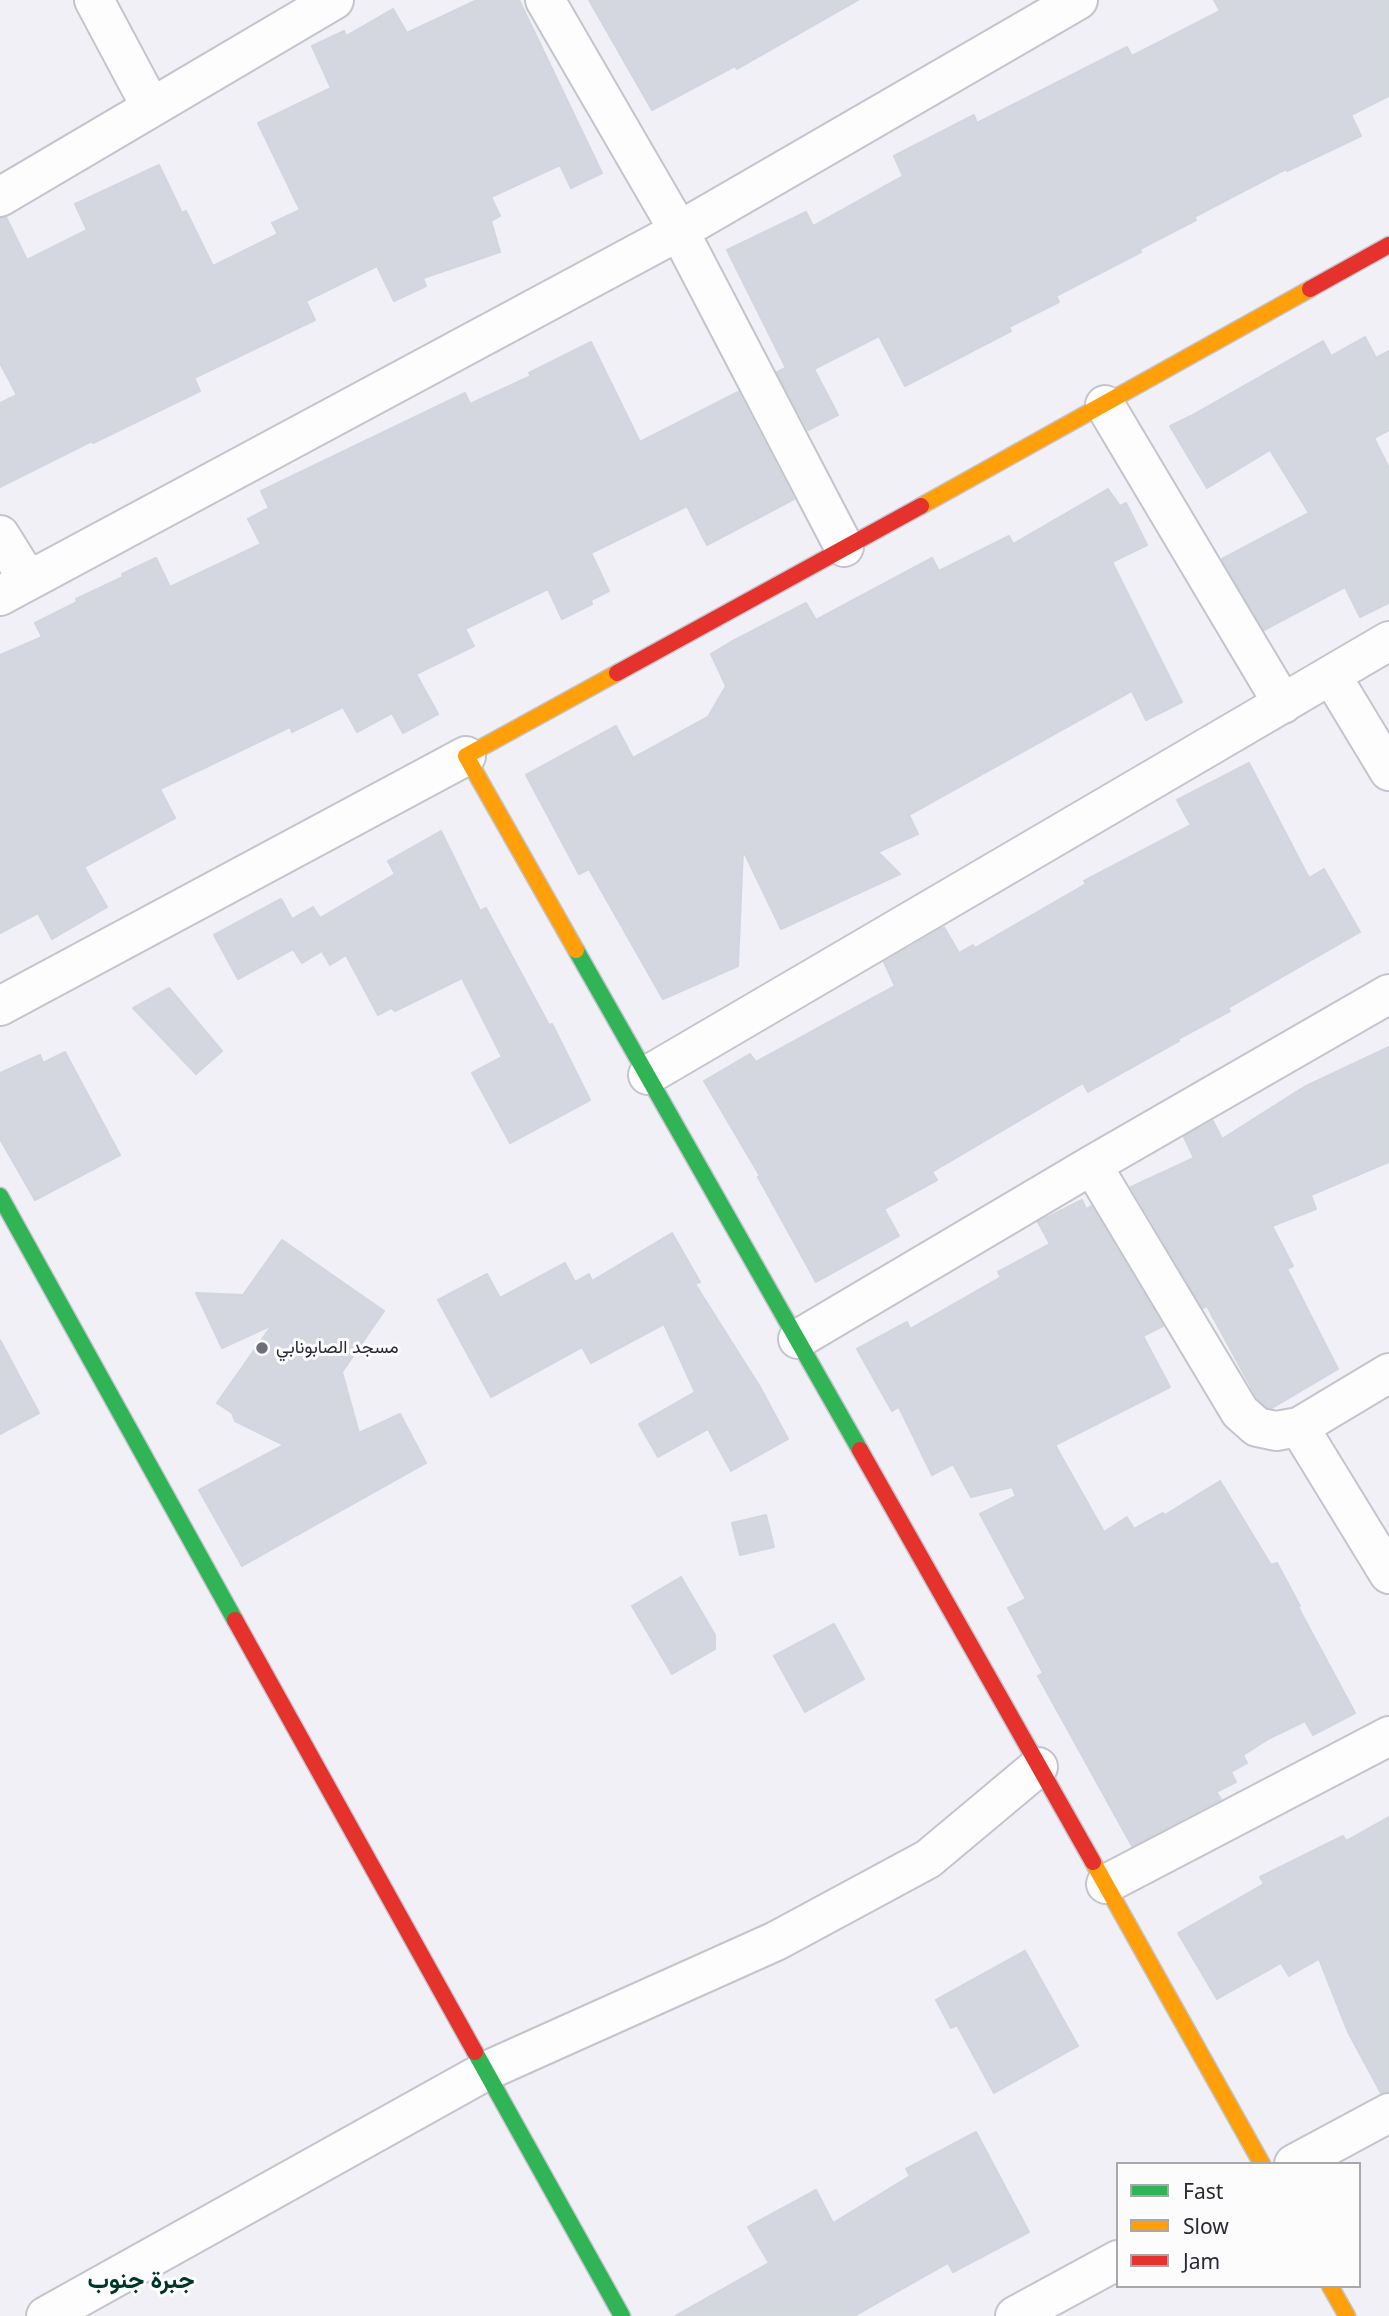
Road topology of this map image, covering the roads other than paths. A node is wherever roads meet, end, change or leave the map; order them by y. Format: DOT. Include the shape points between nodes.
graph roads {
  1 [pos="94,0"];
  2 [pos="334,0"];
  3 [pos="545,0"];
  4 [pos="1078,0"];
  5 [pos="151,107"];
  6 [pos="0,197"];
  7 [pos="679,231"];
  8 [pos="1389,245"];
  9 [pos="1105,405"];
  10 [pos="0,535"];
  11 [pos="844,547"];
  12 [pos="14,588"];
  13 [pos="1389,641"];
  14 [pos="1331,675"];
  15 [pos="1283,704"];
  16 [pos="466,756"];
  17 [pos="1389,771"];
  18 [pos="1389,994"];
  19 [pos="0,1006"];
  20 [pos="648,1075"];
  21 [pos="1091,1165"];
  22 [pos="0,1196"];
  23 [pos="798,1339"];
  24 [pos="1389,1373"];
  25 [pos="1299,1427"];
  26 [pos="1389,1574"];
  27 [pos="1389,1736"];
  28 [pos="1038,1767"];
  29 [pos="1106,1884"];
  30 [pos="484,2072"];
  31 [pos="1389,2113"];
  32 [pos="1261,2162"];
  33 [pos="1298,2162"];
  34 [pos="1116,2261"];
  35 [pos="1331,2288"];
  36 [pos="47,2316"];
  37 [pos="622,2316"];
  38 [pos="1015,2316"];
  39 [pos="1347,2316"];
  1 -- 5 [label="street"];
  2 -- 5 [label="street"];
  3 -- 7 [label="street"];
  4 -- 7 [label="street"];
  5 -- 6 [label="street"];
  7 -- 11 [label="street"];
  7 -- 12 [label="street"];
  8 -- 9 [label="street"];
  9 -- 11 [label="street"];
  9 -- 15 [label="street"];
  10 -- 12 [label="street"];
  11 -- 16 [label="street"];
  13 -- 14 [label="street"];
  14 -- 15 [label="street"];
  14 -- 17 [label="street"];
  15 -- 20 [label="street"];
  16 -- 19 [label="street"];
  16 -- 20 [label="street"];
  18 -- 21 [label="street"];
  20 -- 23 [label="street"];
  21 -- 23 [label="street"];
  21 -- 25 [label="street" via="1240,1412 1257,1427 1276,1431"];
  22 -- 30 [label="street"];
  23 -- 28 [label="street"];
  24 -- 25 [label="street"];
  25 -- 26 [label="street"];
  27 -- 29 [label="street"];
  28 -- 29 [label="street"];
  28 -- 30 [label="street" via="928,1859 776,1941"];
  29 -- 32 [label="street"];
  30 -- 36 [label="street"];
  30 -- 37 [label="street"];
  31 -- 33 [label="street"];
  34 -- 38 [label="street"];
  35 -- 39 [label="street"];
}
